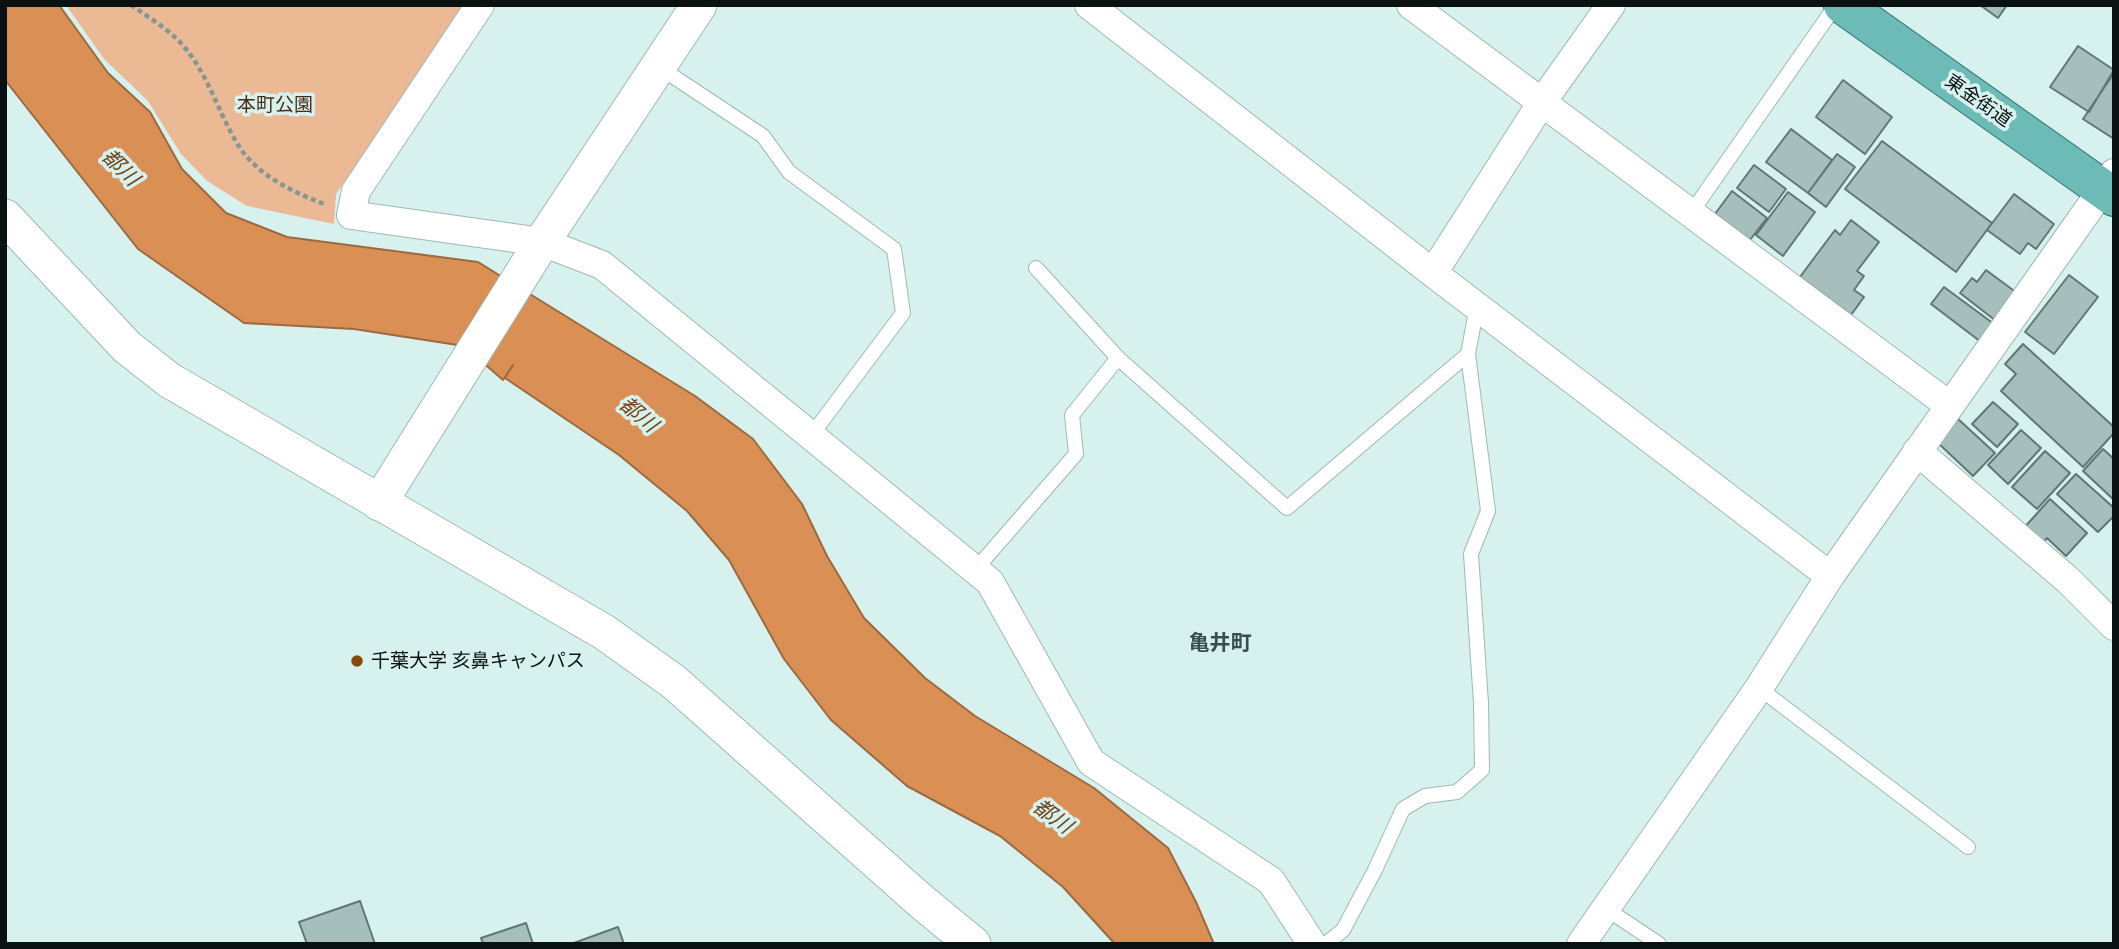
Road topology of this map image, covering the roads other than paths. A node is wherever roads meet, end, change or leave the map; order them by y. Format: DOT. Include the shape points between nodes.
graph roads {
  1 [pos="481,5"];
  2 [pos="699,5"];
  3 [pos="1089,5"];
  4 [pos="1411,5"];
  5 [pos="1611,5"];
  6 [pos="1836,5"];
  7 [pos="1843,5"];
  8 [pos="658,66"];
  9 [pos="1542,102"];
  10 [pos="2110,186"];
  11 [pos="1691,213"];
  12 [pos="5,217"];
  13 [pos="542,242"];
  14 [pos="1036,268"];
  15 [pos="1433,273"];
  16 [pos="1477,306"];
  17 [pos="1468,354"];
  18 [pos="1118,358"];
  19 [pos="1950,406"];
  20 [pos="810,437"];
  21 [pos="1917,451"];
  22 [pos="379,503"];
  23 [pos="975,569"];
  24 [pos="1830,576"];
  25 [pos="2114,626"];
  26 [pos="1759,688"];
  27 [pos="1968,847"];
  28 [pos="1605,908"];
  29 [pos="973,944"];
  30 [pos="1312,944"];
  31 [pos="1326,944"];
  32 [pos="1581,944"];
  33 [pos="1659,944"];
  1 -- 13 [label="street" via="356,191 351,215"];
  2 -- 8 [label="street"];
  3 -- 15 [label="street"];
  4 -- 9 [label="street"];
  5 -- 9 [label="street"];
  6 -- 11 [label="lane"];
  7 -- 10 [label="highway, 東金街道"];
  8 -- 13 [label="street"];
  8 -- 20 [label="lane" via="763,136 789,172 894,249 903,313"];
  9 -- 11 [label="street"];
  9 -- 15 [label="street"];
  10 -- 19 [label="street"];
  11 -- 19 [label="street"];
  12 -- 22 [label="street" via="127,347 169,380"];
  13 -- 20 [label="street" via="602,265"];
  13 -- 22 [label="street"];
  14 -- 18 [label="lane"];
  15 -- 16 [label="street"];
  16 -- 17 [label="lane"];
  16 -- 24 [label="street"];
  17 -- 18 [label="lane" via="1287,508"];
  17 -- 31 [label="lane" via="1488,511 1471,554 1482,770 1457,792 1425,796 1403,809 1343,930"];
  18 -- 23 [label="lane" via="1072,415 1076,454"];
  19 -- 21 [label="street"];
  20 -- 23 [label="street"];
  21 -- 24 [label="street"];
  21 -- 25 [label="street" via="2068,580"];
  22 -- 29 [label="street" via="604,632 674,682"];
  23 -- 30 [label="street" via="990,582 1091,762 1271,881"];
  24 -- 26 [label="street"];
  26 -- 27 [label="lane"];
  26 -- 28 [label="street"];
  28 -- 32 [label="street"];
  28 -- 33 [label="lane"];
}
